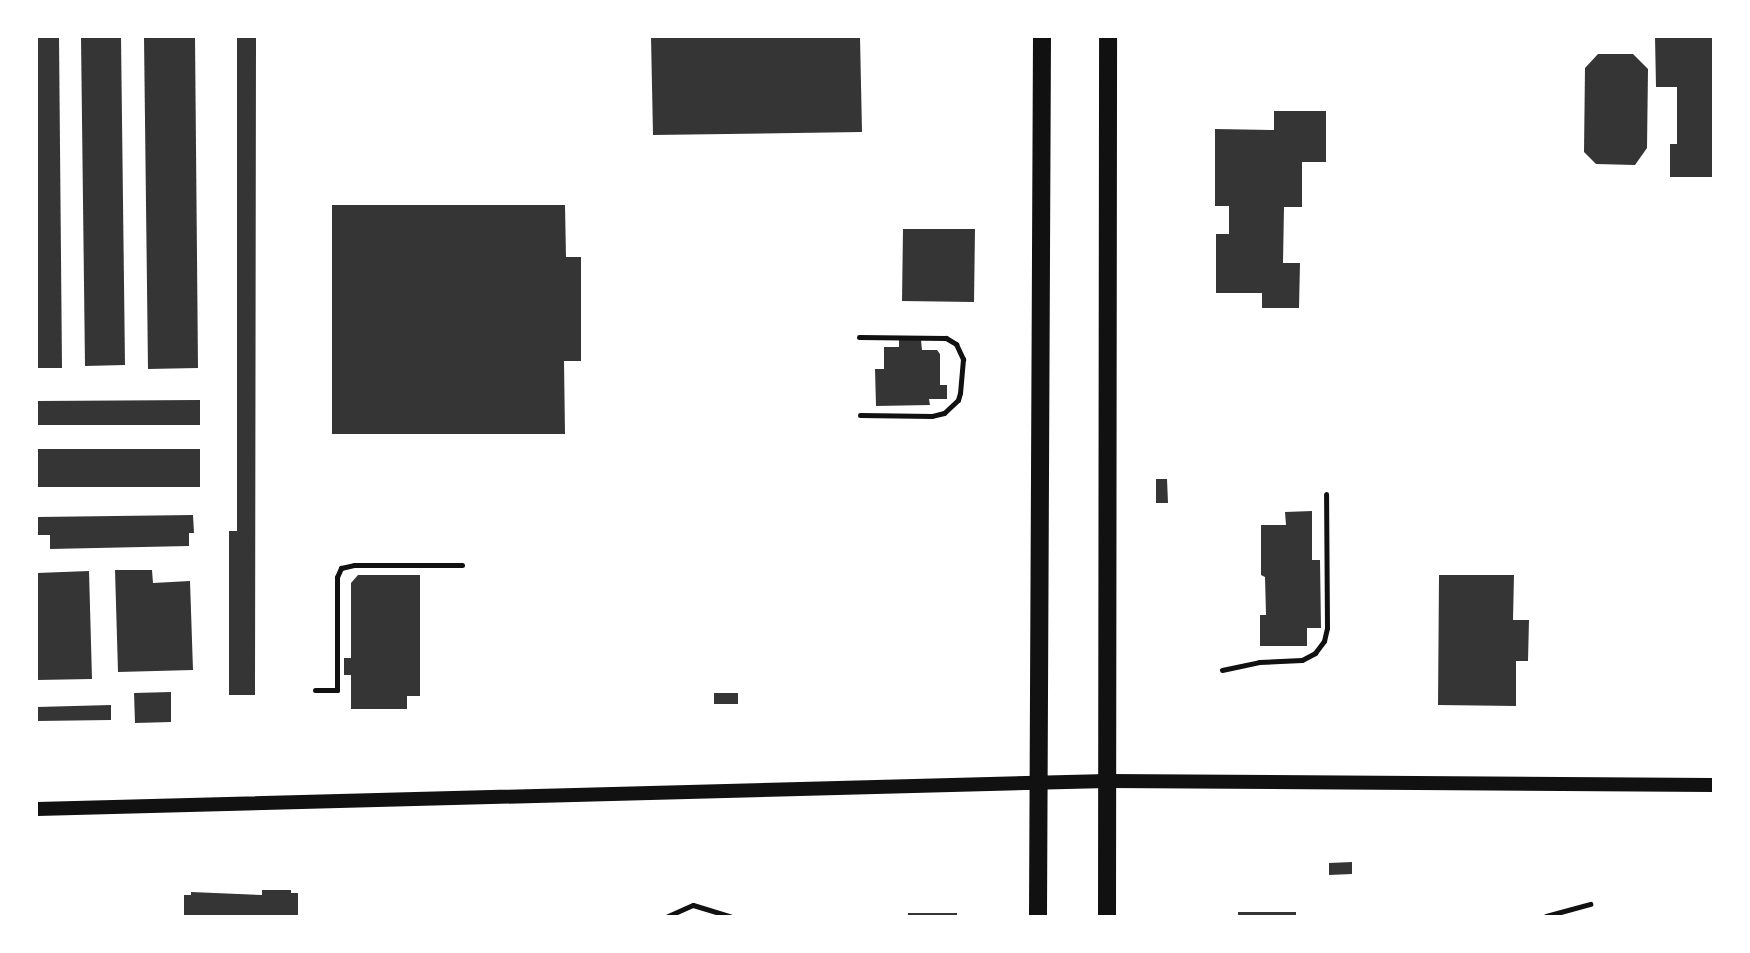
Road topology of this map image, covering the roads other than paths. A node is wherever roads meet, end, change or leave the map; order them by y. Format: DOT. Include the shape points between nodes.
graph roads {
  1 [pos="1042,37"];
  2 [pos="1108,37"];
  3 [pos="859,337"];
  4 [pos="860,415"];
  5 [pos="1326,494"];
  6 [pos="462,565"];
  7 [pos="1222,670"];
  8 [pos="316,690"];
  9 [pos="1108,781"];
  10 [pos="1038,783"];
  11 [pos="1713,785"];
  12 [pos="37,809"];
  13 [pos="1590,904"];
  14 [pos="668,916"];
  15 [pos="730,916"];
  16 [pos="1038,916"];
  17 [pos="1107,916"];
  18 [pos="1546,916"];
  1 -- 10 [label="main road"];
  2 -- 9 [label="main road"];
  3 -- 4 [label="lane" via="946,338 956,344 963,359 958,400 944,413"];
  5 -- 7 [label="lane" via="1324,641 1302,660"];
  6 -- 8 [label="lane" via="341,568 337,577 337,690"];
  9 -- 10 [label="main road"];
  9 -- 11 [label="main road"];
  9 -- 17 [label="main road"];
  10 -- 12 [label="main road"];
  10 -- 16 [label="main road"];
  13 -- 18 [label="lane"];
  14 -- 15 [label="lane" via="693,905"];
}
